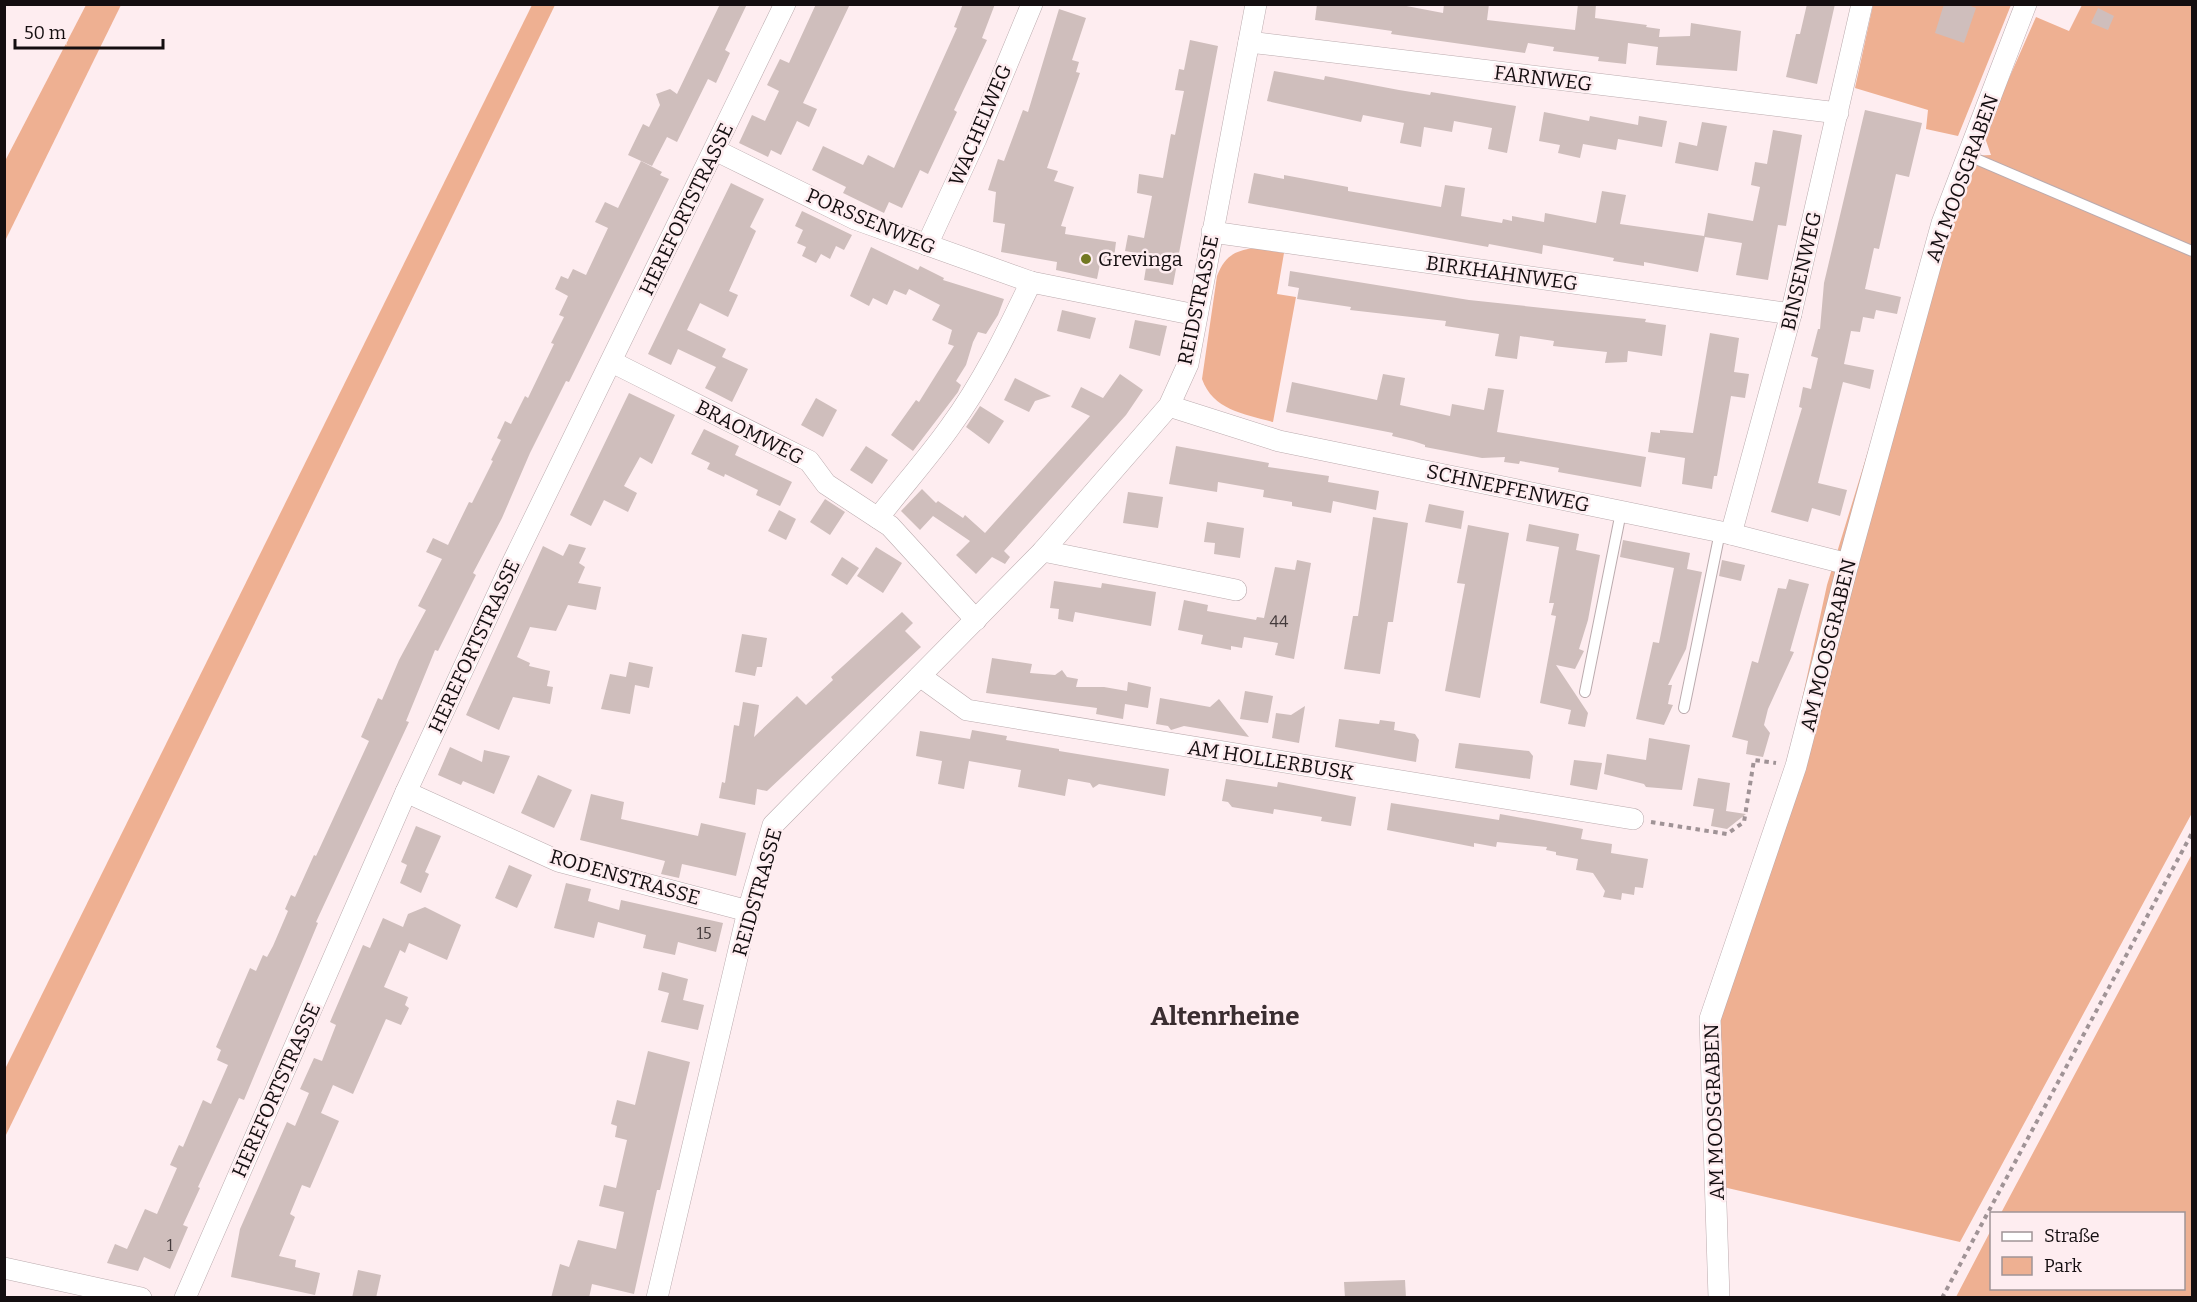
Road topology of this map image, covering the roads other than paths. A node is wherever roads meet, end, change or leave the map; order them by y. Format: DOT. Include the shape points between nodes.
graph roads {
  1 [pos="785,4"];
  2 [pos="1032,4"];
  3 [pos="1256,4"];
  4 [pos="1862,4"];
  5 [pos="2026,4"];
  6 [pos="1249,42"];
  7 [pos="1838,113"];
  8 [pos="715,150"];
  9 [pos="1969,156"];
  10 [pos="1212,232"];
  11 [pos="927,245"];
  12 [pos="2193,251"];
  13 [pos="1031,282"];
  14 [pos="1791,314"];
  15 [pos="1196,315"];
  16 [pos="612,363"];
  17 [pos="1168,406"];
  18 [pos="1621,512"];
  19 [pos="878,518"];
  20 [pos="1726,533"];
  21 [pos="1043,551"];
  22 [pos="1848,564"];
  23 [pos="1236,590"];
  24 [pos="976,620"];
  25 [pos="920,676"];
  26 [pos="1585,692"];
  27 [pos="1684,708"];
  28 [pos="406,792"];
  29 [pos="1633,819"];
  30 [pos="748,911"];
  31 [pos="4,1268"];
  32 [pos="141,1298"];
  33 [pos="185,1298"];
  34 [pos="657,1298"];
  35 [pos="1719,1298"];
  1 -- 8 [label="street, HEREFORTSTRASSE"];
  2 -- 11 [label="street, WACHELWEG"];
  3 -- 6 [label="street, REIDSTRASSE"];
  4 -- 7 [label="street, BINSENWEG"];
  5 -- 9 [label="street, AM MOOSGRABEN"];
  6 -- 7 [label="street, FARNWEG"];
  6 -- 10 [label="street, REIDSTRASSE"];
  7 -- 14 [label="street, BINSENWEG"];
  8 -- 11 [label="street, PORSSENWEG" via="855,219"];
  8 -- 16 [label="street, HEREFORTSTRASSE"];
  9 -- 12 [label="lane"];
  9 -- 22 [label="street, AM MOOSGRABEN" via="1942,224"];
  10 -- 14 [label="street, BIRKHAHNWEG"];
  10 -- 15 [label="street, REIDSTRASSE"];
  11 -- 13 [label="street, PORSSENWEG"];
  13 -- 15 [label="street, PORSSENWEG"];
  13 -- 19 [label="street" via="976,388"];
  14 -- 20 [label="street, BINSENWEG"];
  15 -- 17 [label="street, REIDSTRASSE" via="1188,364"];
  16 -- 19 [label="street, BRAOMWEG" via="809,460 826,484"];
  16 -- 28 [label="street, HEREFORTSTRASSE" via="509,570"];
  17 -- 18 [label="street, SCHNEPFENWEG" via="1279,441"];
  17 -- 21 [label="street, REIDSTRASSE"];
  18 -- 20 [label="street, SCHNEPFENWEG"];
  18 -- 26 [label="lane"];
  19 -- 24 [label="street, BRAOMWEG" via="890,526"];
  20 -- 22 [label="street, SCHNEPFENWEG"];
  20 -- 27 [label="lane"];
  21 -- 23 [label="street"];
  21 -- 24 [label="street, REIDSTRASSE"];
  22 -- 35 [label="street, AM MOOSGRABEN" via="1796,766 1710,1019"];
  24 -- 25 [label="street, REIDSTRASSE"];
  25 -- 29 [label="street, AM HOLLERBUSK" via="968,710"];
  25 -- 30 [label="street, REIDSTRASSE" via="773,825"];
  28 -- 30 [label="street, RODENSTRASSE" via="558,861"];
  28 -- 33 [label="street, HEREFORTSTRASSE"];
  30 -- 34 [label="street, REIDSTRASSE"];
  31 -- 32 [label="street"];
}
